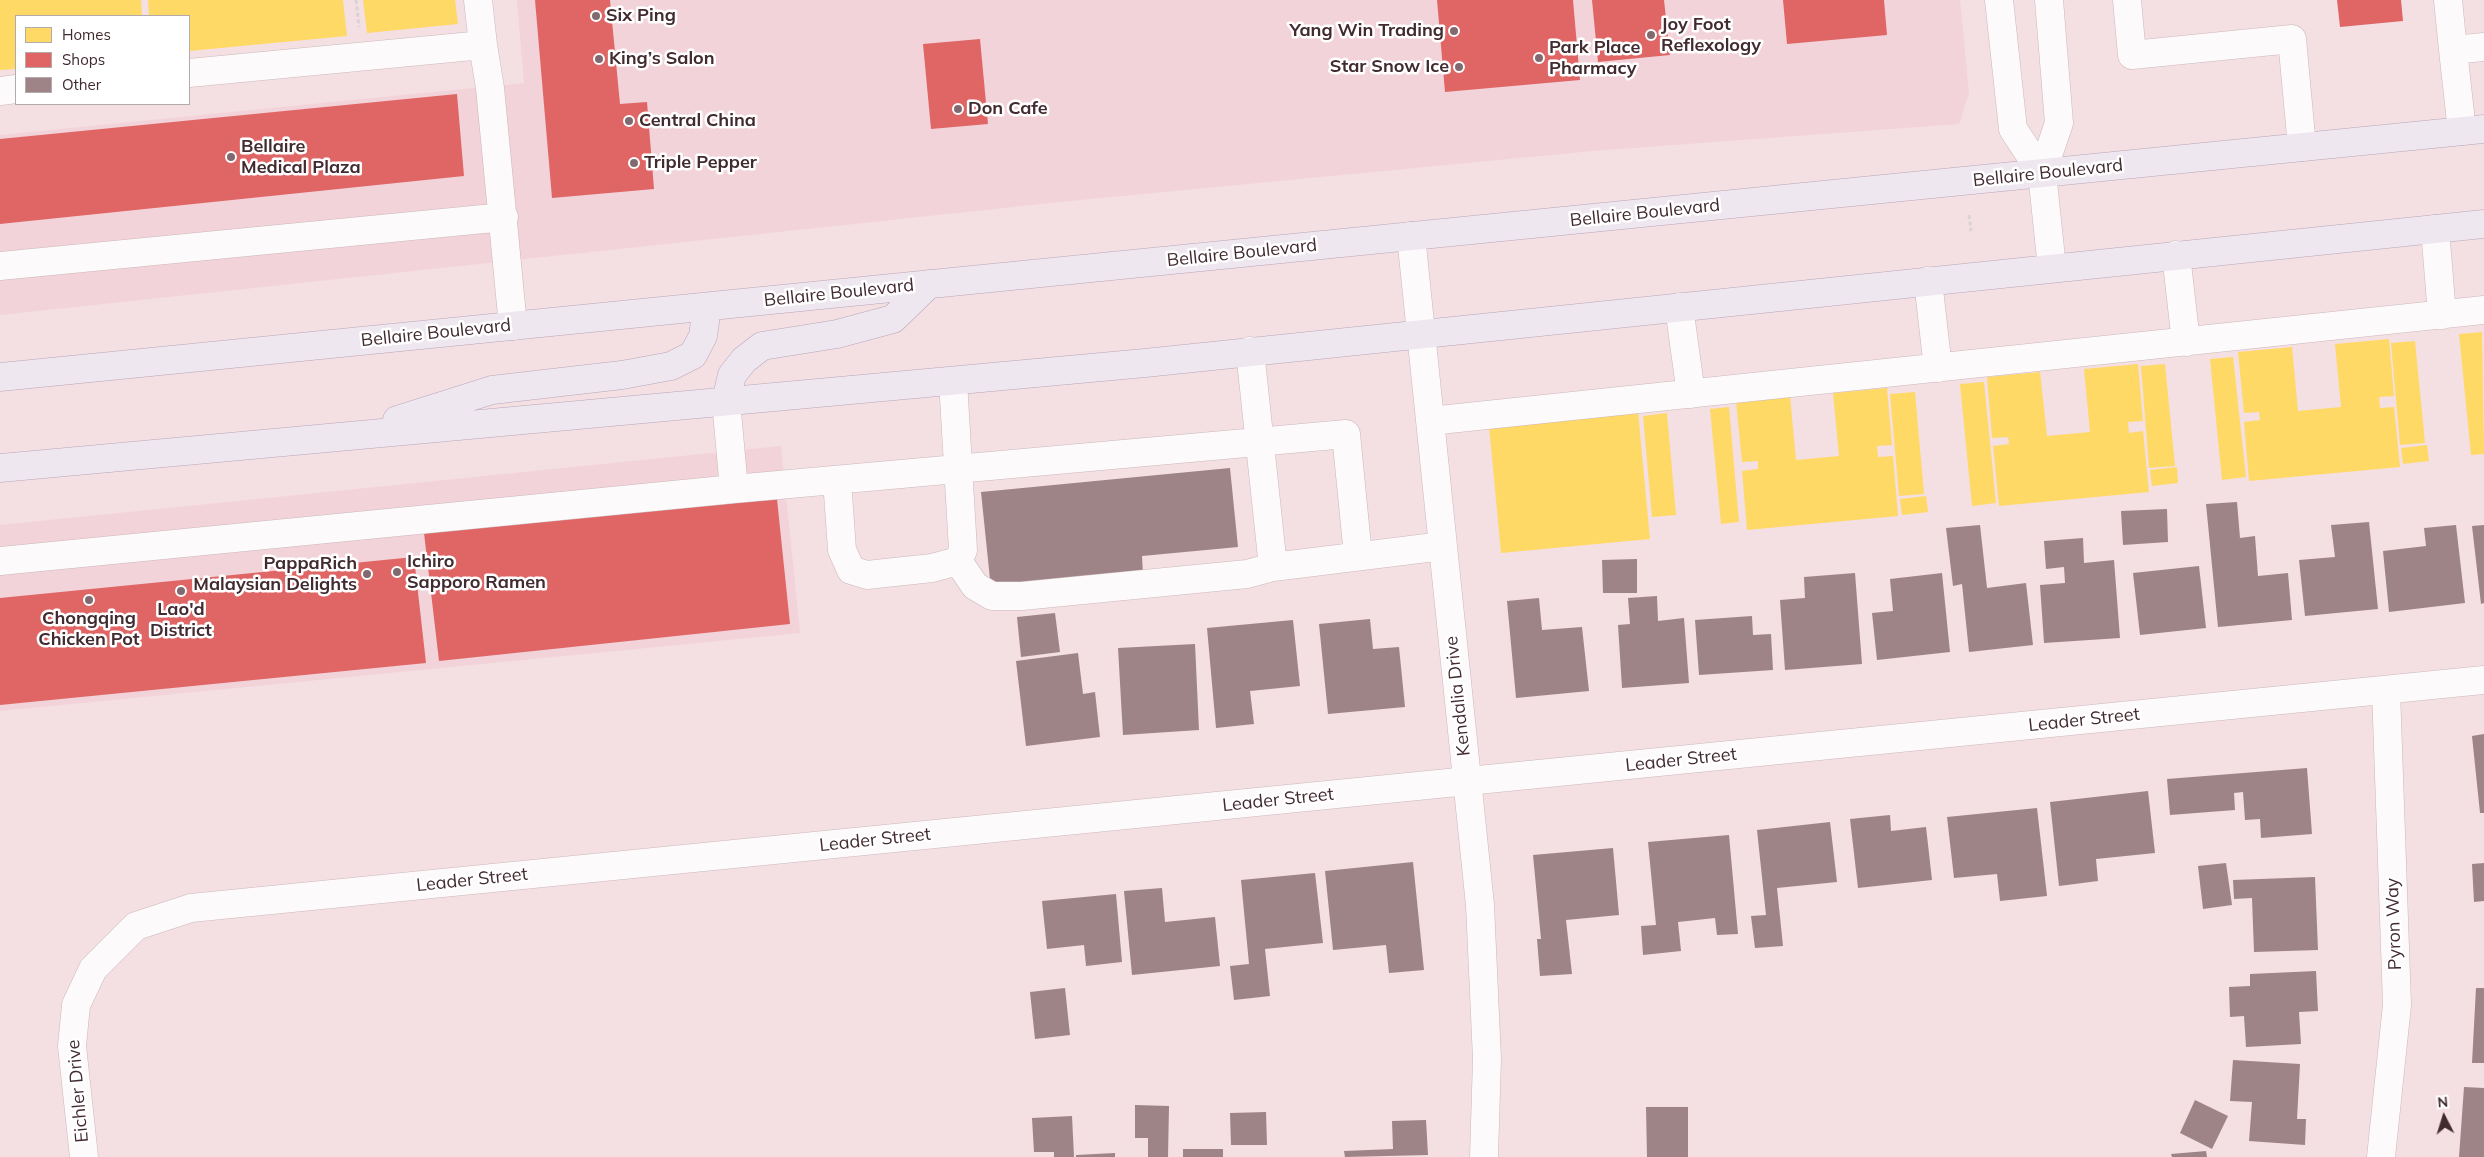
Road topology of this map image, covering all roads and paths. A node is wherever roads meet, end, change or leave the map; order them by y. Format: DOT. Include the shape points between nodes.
graph roads {
  1 [pos="478,0"];
  2 [pos="1999,0"];
  3 [pos="2049,0"];
  4 [pos="2127,0"];
  5 [pos="2448,0"];
  6 [pos="483,45"];
  7 [pos="2484,47"];
  8 [pos="2453,50"];
  9 [pos="190,73"];
  10 [pos="15,89"];
  11 [pos="0,91"];
  12 [pos="2473,130"];
  13 [pos="2302,147"];
  14 [pos="2042,173"];
  15 [pos="1969,215"];
  16 [pos="504,216"];
  17 [pos="2484,224"];
  18 [pos="2434,229"];
  19 [pos="1971,231"];
  20 [pos="1411,236"];
  21 [pos="2176,255"];
  22 [pos="0,266"];
  23 [pos="2052,268"];
  24 [pos="1928,281"];
  25 [pos="929,284"];
  26 [pos="706,307"];
  27 [pos="1679,307"];
  28 [pos="2484,310"];
  29 [pos="2442,314"];
  30 [pos="513,326"];
  31 [pos="1421,334"];
  32 [pos="2186,342"];
  33 [pos="1250,351"];
  34 [pos="1938,368"];
  35 [pos="0,377"];
  36 [pos="953,380"];
  37 [pos="1691,394"];
  38 [pos="726,401"];
  39 [pos="1430,421"];
  40 [pos="348,436"];
  41 [pos="1260,441"];
  42 [pos="0,468"];
  43 [pos="959,469"];
  44 [pos="837,480"];
  45 [pos="734,489"];
  46 [pos="1443,546"];
  47 [pos="1358,556"];
  48 [pos="0,561"];
  49 [pos="958,561"];
  50 [pos="1274,567"];
  51 [pos="2484,680"];
  52 [pos="2386,690"];
  53 [pos="1467,781"];
  54 [pos="93,969"];
  55 [pos="84,1157"];
  56 [pos="1484,1157"];
  57 [pos="2381,1157"];
  1 -- 6 [label="street"];
  2 -- 14 [label="street" via="2013,128"];
  3 -- 14 [label="street" via="2060,123"];
  4 -- 13 [label="street" via="2132,55 2292,39"];
  5 -- 8 [label="street"];
  6 -- 9 [label="street"];
  6 -- 16 [label="street"];
  7 -- 8 [label="street"];
  8 -- 12 [label="street"];
  10 -- 11 [label="street"];
  12 -- 13 [label="main road, Bellaire Boulevard"];
  13 -- 14 [label="main road, Bellaire Boulevard"];
  14 -- 20 [label="main road, Bellaire Boulevard"];
  14 -- 23 [label="street"];
  15 -- 19 [label="path"];
  16 -- 22 [label="street"];
  16 -- 30 [label="street"];
  17 -- 18 [label="main road"];
  18 -- 21 [label="main road"];
  18 -- 29 [label="street"];
  20 -- 25 [label="main road, Bellaire Boulevard"];
  20 -- 31 [label="street, Kendalia Drive"];
  21 -- 23 [label="main road"];
  21 -- 32 [label="street"];
  23 -- 24 [label="main road"];
  24 -- 27 [label="main road"];
  24 -- 34 [label="street"];
  25 -- 26 [label="main road, Bellaire Boulevard"];
  25 -- 38 [label="main road" via="893,319 837,334 762,346 744,360 732,376"];
  26 -- 30 [label="main road, Bellaire Boulevard"];
  26 -- 40 [label="main road" via="703,336 693,355 671,366 492,390"];
  27 -- 31 [label="main road"];
  27 -- 37 [label="street"];
  28 -- 29 [label="street"];
  29 -- 32 [label="street"];
  30 -- 35 [label="main road, Bellaire Boulevard"];
  31 -- 33 [label="main road"];
  31 -- 39 [label="street, Kendalia Drive"];
  32 -- 34 [label="street"];
  33 -- 36 [label="main road"];
  33 -- 41 [label="street"];
  34 -- 37 [label="street"];
  36 -- 38 [label="main road"];
  36 -- 43 [label="street"];
  37 -- 39 [label="street"];
  38 -- 40 [label="main road"];
  38 -- 45 [label="street"];
  39 -- 46 [label="street, Kendalia Drive"];
  40 -- 42 [label="main road"];
  41 -- 43 [label="street"];
  41 -- 47 [label="street" via="1346,434"];
  41 -- 50 [label="street"];
  43 -- 44 [label="street"];
  43 -- 49 [label="street" via="963,550"];
  44 -- 45 [label="street"];
  44 -- 49 [label="street" via="842,550 851,570 867,575 932,568"];
  45 -- 48 [label="street"];
  46 -- 47 [label="street"];
  46 -- 53 [label="street, Kendalia Drive"];
  47 -- 50 [label="street"];
  49 -- 50 [label="street" via="975,586 992,596 1022,596 1247,574"];
  51 -- 52 [label="street, Leader Street"];
  52 -- 53 [label="street, Leader Street"];
  52 -- 57 [label="street, Pyron Way" via="2397,1005"];
  53 -- 54 [label="street, Leader Street" via="192,908 136,926"];
  53 -- 56 [label="street, Kendalia Drive" via="1480,905 1484,985 1487,1059"];
  54 -- 55 [label="street, Eichler Drive" via="76,1005 72,1046"];
}
